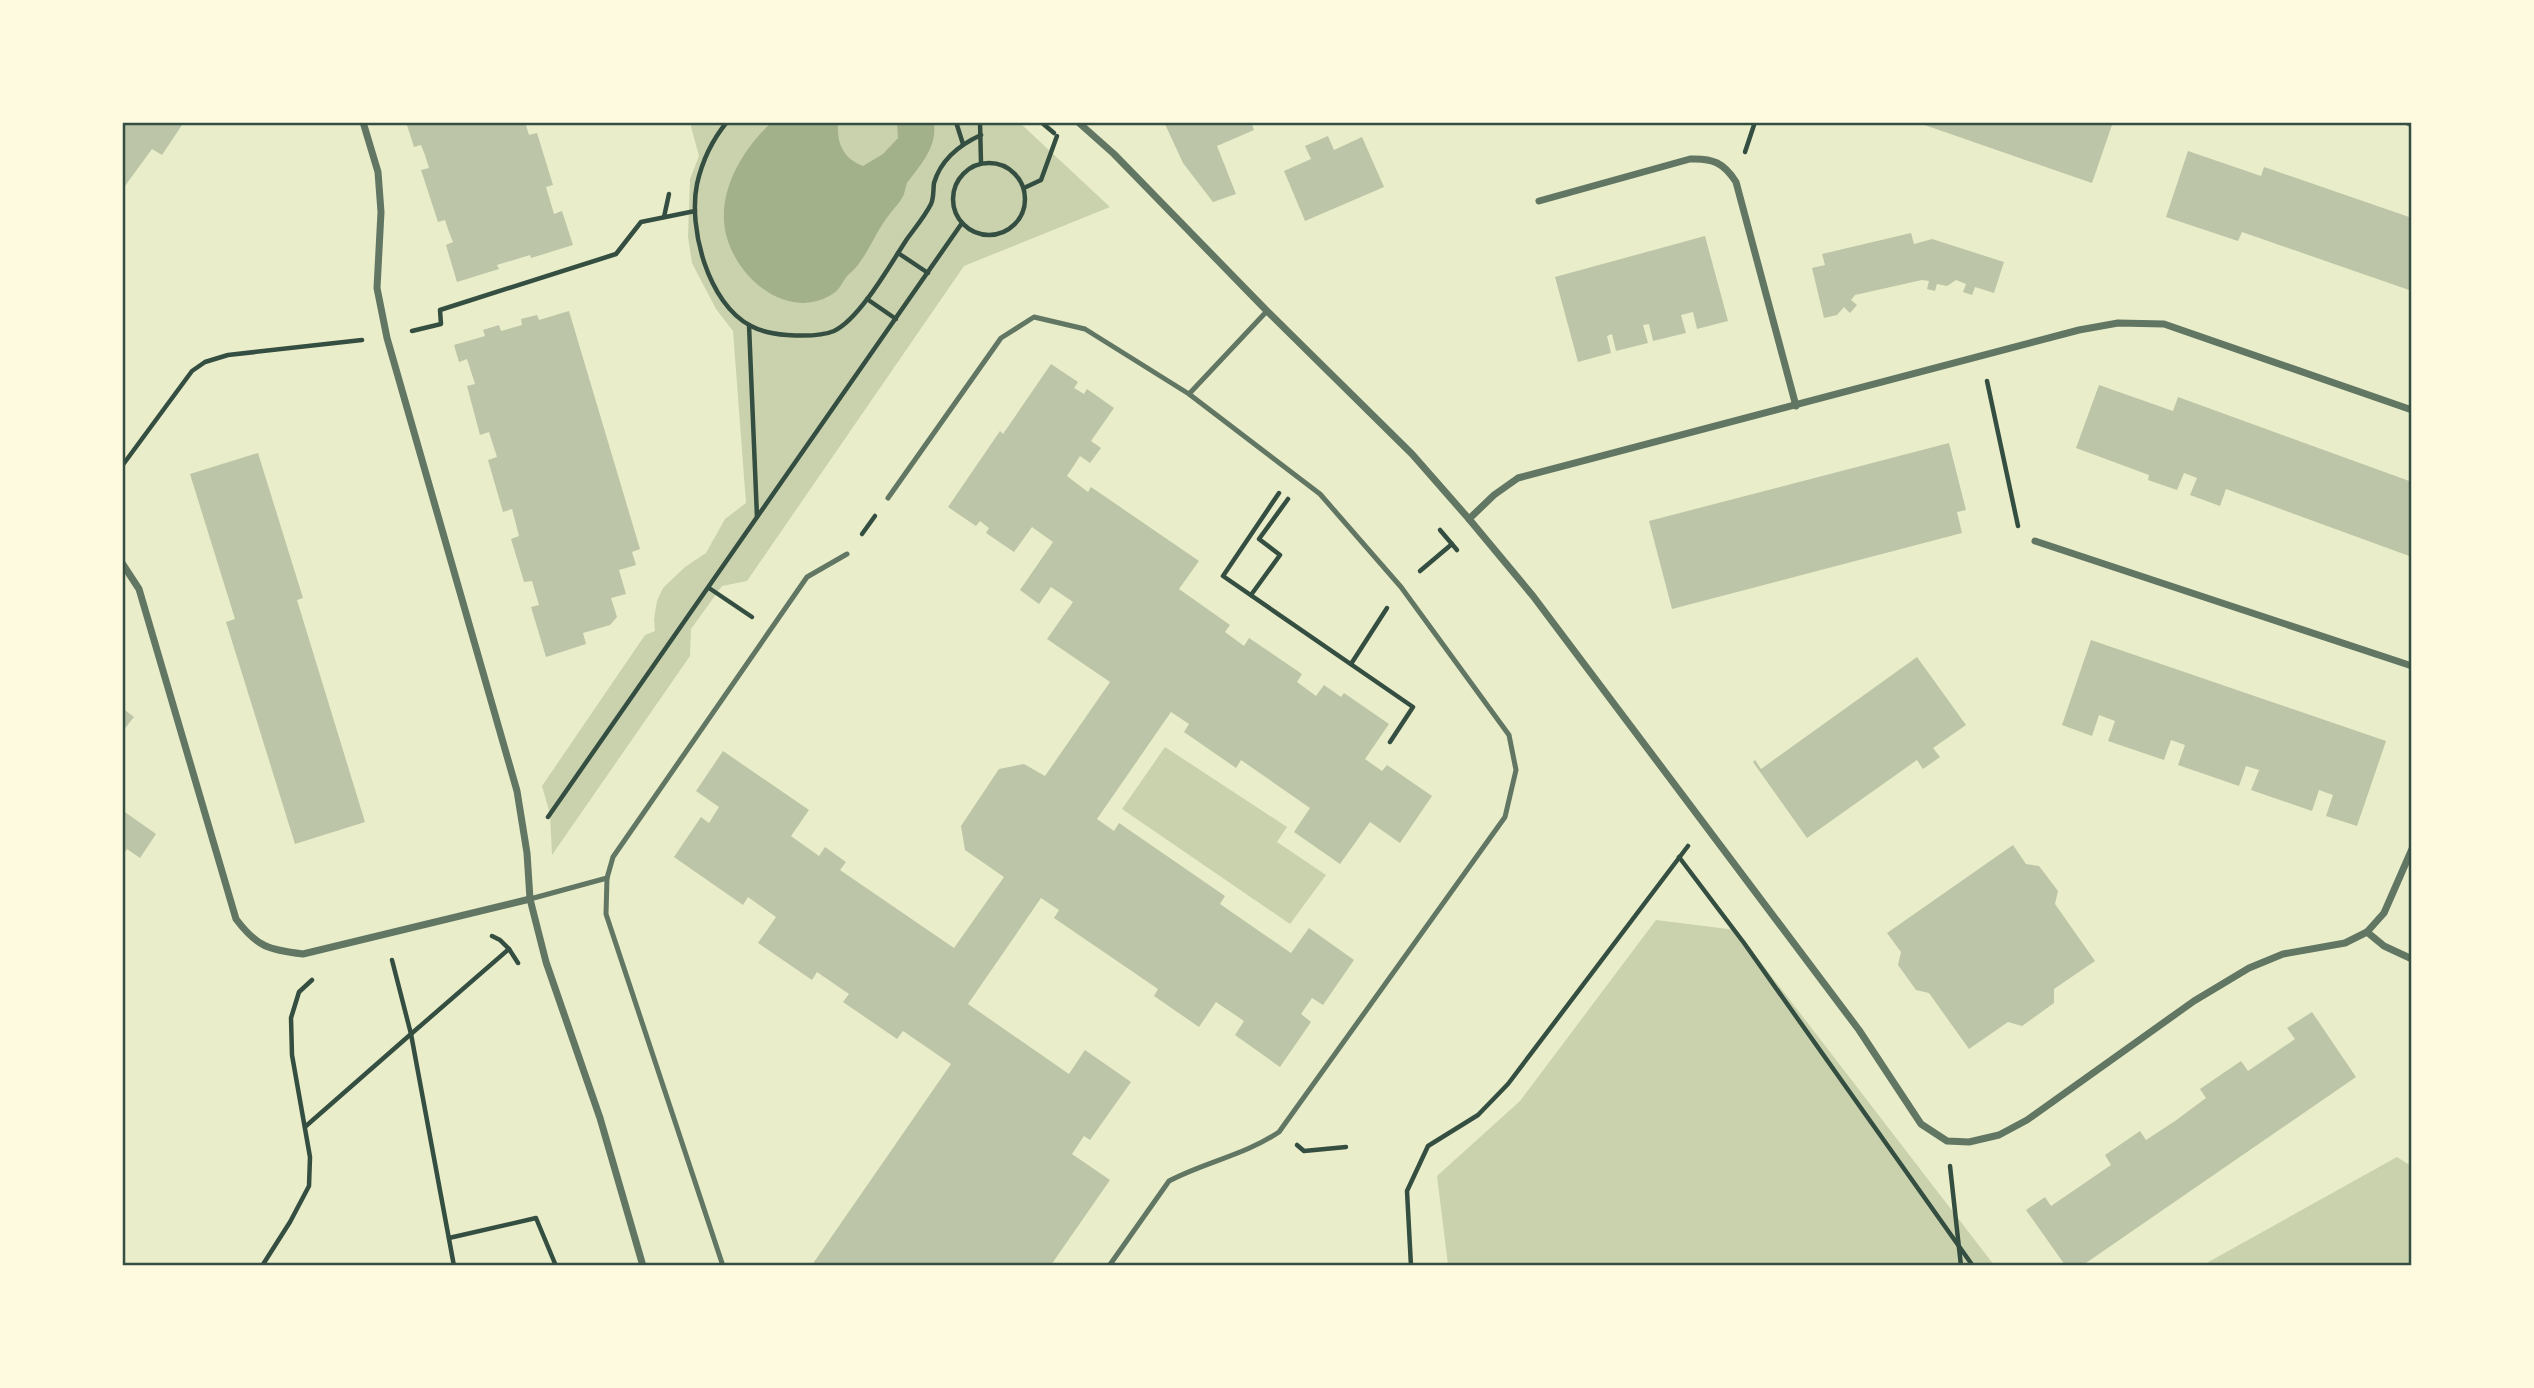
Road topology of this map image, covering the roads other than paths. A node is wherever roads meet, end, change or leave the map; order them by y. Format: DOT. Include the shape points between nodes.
graph roads {
  1 [pos="363,122"];
  2 [pos="1078,122"];
  3 [pos="1539,201"];
  4 [pos="1267,311"];
  5 [pos="1189,394"];
  6 [pos="1796,406"];
  7 [pos="2412,410"];
  8 [pos="888,498"];
  9 [pos="1469,519"];
  10 [pos="2035,541"];
  11 [pos="847,554"];
  12 [pos="122,563"];
  13 [pos="2412,666"];
  14 [pos="2412,849"];
  15 [pos="607,878"];
  16 [pos="530,899"];
  17 [pos="2367,932"];
  18 [pos="2412,958"];
  19 [pos="643,1265"];
  20 [pos="723,1265"];
  21 [pos="1110,1265"];
  1 -- 16 [label="street" via="378,172 377,288 387,338 517,791"];
  2 -- 4 [label="street"];
  3 -- 6 [label="street" via="1690,159 1720,162 1736,183"];
  4 -- 5 [label="lane"];
  4 -- 9 [label="street" via="1412,454"];
  5 -- 8 [label="lane" via="1085,329 1034,317 1001,338"];
  5 -- 21 [label="lane" via="1320,494 1401,587 1510,735 1516,770 1505,817 1279,1132 1259,1145 1169,1181"];
  6 -- 7 [label="street" via="2118,323 2164,324"];
  6 -- 9 [label="street" via="1518,478"];
  9 -- 17 [label="street" via="1533,596 1859,1030 1921,1124 1947,1141 1969,1142 1999,1135 2027,1120 2194,1001 2249,968 2283,954 2345,943"];
  10 -- 13 [label="street"];
  11 -- 15 [label="lane" via="807,576 613,858"];
  12 -- 16 [label="street" via="139,589 236,919 251,939 277,951 303,954"];
  14 -- 17 [label="street" via="2384,913"];
  15 -- 16 [label="lane"];
  15 -- 20 [label="lane" via="606,914"];
  16 -- 19 [label="street"];
  17 -- 18 [label="street" via="2384,946"];
}
